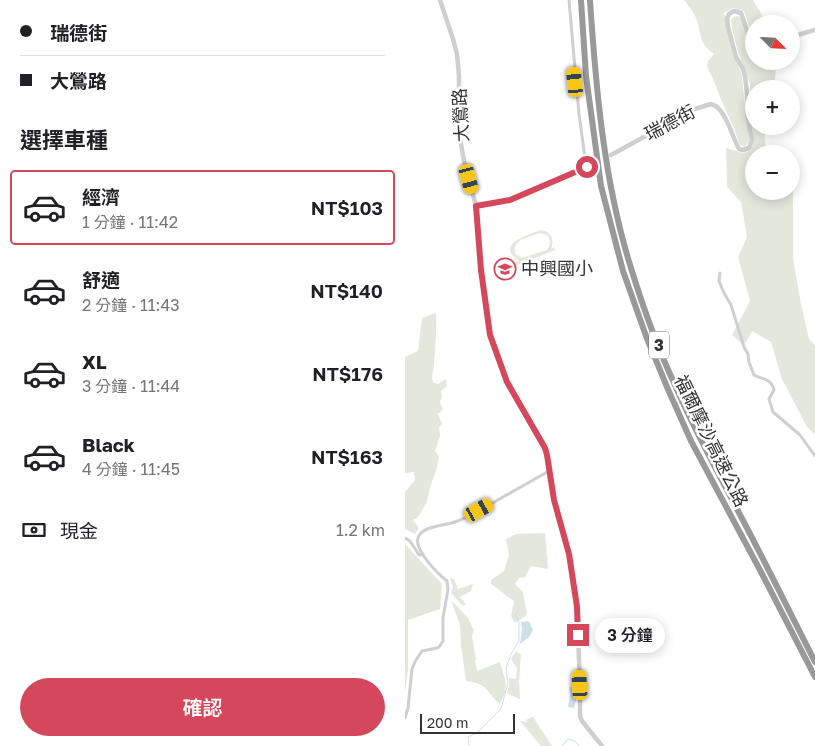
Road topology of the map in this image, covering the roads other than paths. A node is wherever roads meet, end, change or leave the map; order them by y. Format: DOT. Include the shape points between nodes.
graph roads {
  1 [pos="440,0"];
  2 [pos="569,0"];
  3 [pos="581,0"];
  4 [pos="590,0"];
  5 [pos="745,21"];
  6 [pos="815,30"];
  7 [pos="800,34"];
  8 [pos="611,154"];
  9 [pos="589,166"];
  10 [pos="476,206"];
  11 [pos="720,273"];
  12 [pos="815,456"];
  13 [pos="549,471"];
  14 [pos="405,538"];
  15 [pos="423,554"];
  16 [pos="815,662"];
  17 [pos="815,677"];
  18 [pos="406,708"];
  19 [pos="405,718"];
  20 [pos="602,746"];
  1 -- 10 [label="street, 大鶯路" via="457,54 461,144"];
  2 -- 9 [label="street" via="579,114"];
  3 -- 17 [label="highway, 福爾摩沙高速公路 / 3" via="586,76 601,186 623,272 691,441"];
  4 -- 16 [label="highway, 福爾摩沙高速公路 / 3" via="603,133 631,268 678,393 699,438"];
  5 -- 8 [label="street, 瑞德街" via="741,13 734,11 727,18 736,57 745,76 752,140 749,148 739,149 722,113 711,104 695,109"];
  6 -- 7 [label="street"];
  9 -- 10 [label="street" via="510,200"];
  10 -- 13 [label="street, 大鶯路" via="490,335 507,382 545,448"];
  11 -- 12 [label="street" via="719,281 731,306 754,375 772,385 769,399 773,412 800,435"];
  13 -- 15 [label="street" via="471,516 426,529 417,543"];
  13 -- 20 [label="street, 大鶯路" via="569,554 577,607 580,716"];
  14 -- 15 [label="street" via="419,555"];
  15 -- 18 [label="street" via="448,584 443,641 439,647 423,651 413,664"];
  18 -- 19 [label="street"];
}
